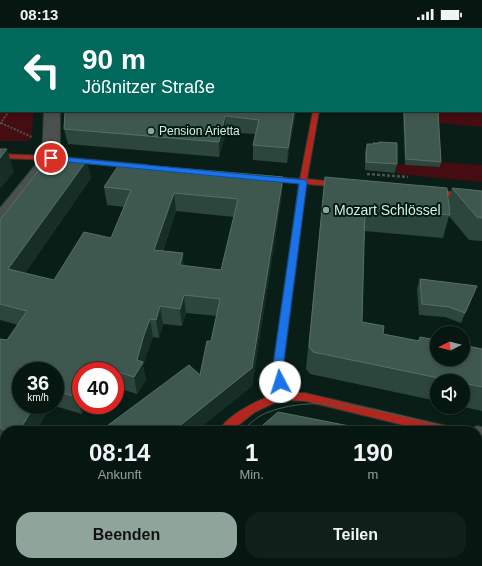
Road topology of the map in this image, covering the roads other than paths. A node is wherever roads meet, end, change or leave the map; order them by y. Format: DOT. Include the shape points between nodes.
graph roads {
  1 [pos="52,112"];
  2 [pos="316,112"];
  3 [pos="51,152"];
  4 [pos="0,156"];
  5 [pos="161,168"];
  6 [pos="248,176"];
  7 [pos="303,182"];
  8 [pos="366,187"];
  9 [pos="406,190"];
  10 [pos="482,197"];
  11 [pos="0,221"];
  12 [pos="283,396"];
  13 [pos="229,426"];
  14 [pos="426,426"];
  1 -- 3 [label="street"];
  2 -- 7 [label="street"];
  3 -- 4 [label="street"];
  3 -- 5 [label="street"];
  3 -- 11 [label="street"];
  6 -- 7 [label="street"];
  7 -- 8 [label="street"];
  7 -- 12 [label="street" via="278,367"];
  9 -- 10 [label="street"];
  12 -- 13 [label="street" via="240,416"];
  12 -- 14 [label="street" via="305,397"];
}
